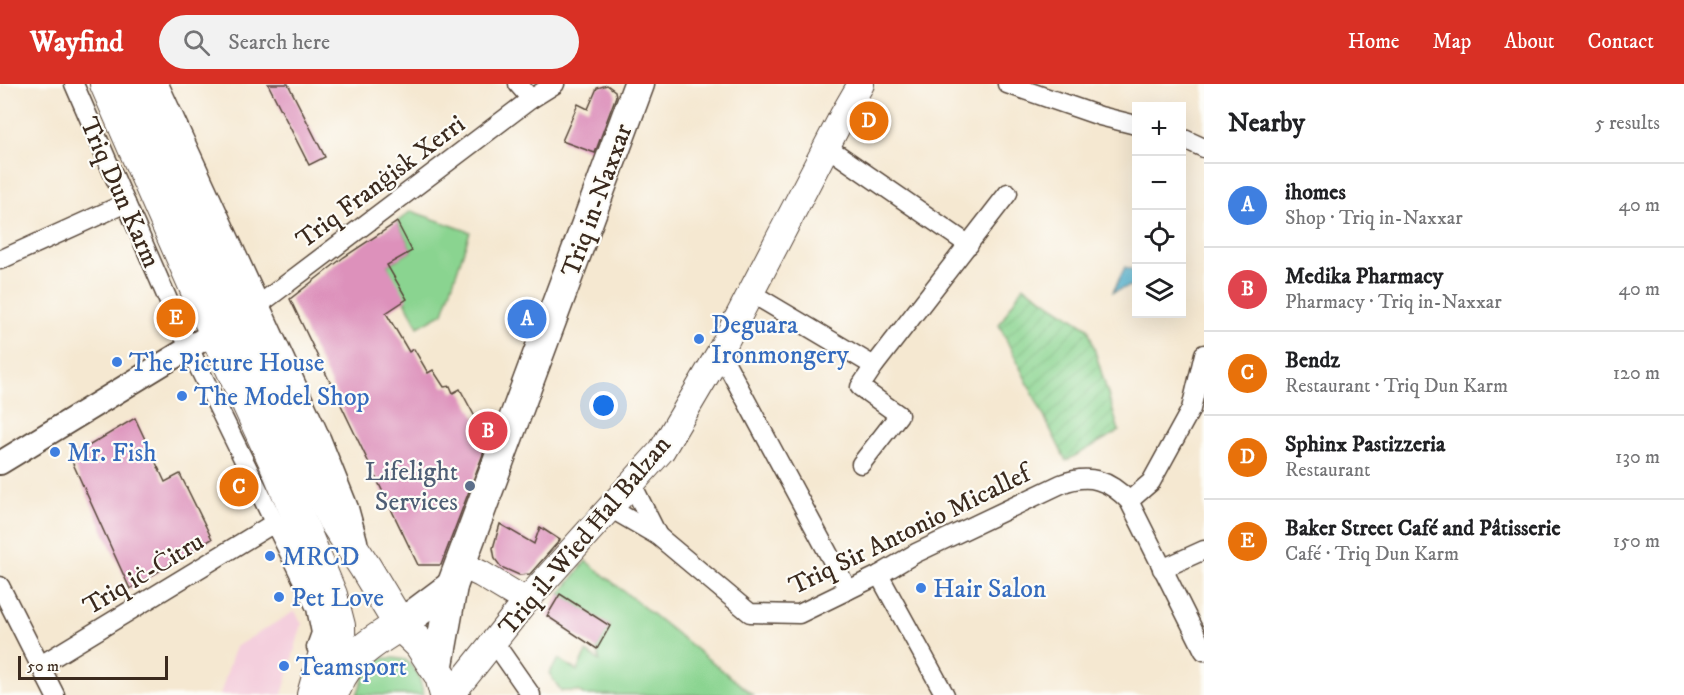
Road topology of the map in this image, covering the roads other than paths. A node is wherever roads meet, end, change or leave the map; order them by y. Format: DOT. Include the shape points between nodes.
graph roads {
  1 [pos="74,84"];
  2 [pos="106,84"];
  3 [pos="135,84"];
  4 [pos="159,84"];
  5 [pos="518,84"];
  6 [pos="555,84"];
  7 [pos="639,84"];
  8 [pos="861,84"];
  9 [pos="1007,84"];
  10 [pos="531,99"];
  11 [pos="1132,124"];
  12 [pos="1186,140"];
  13 [pos="827,147"];
  14 [pos="1204,148"];
  15 [pos="1008,193"];
  16 [pos="126,203"];
  17 [pos="969,245"];
  18 [pos="0,260"];
  19 [pos="751,293"];
  20 [pos="260,304"];
  21 [pos="202,340"];
  22 [pos="720,352"];
  23 [pos="1204,354"];
  24 [pos="874,366"];
  25 [pos="0,463"];
  26 [pos="861,464"];
  27 [pos="632,484"];
  28 [pos="1129,501"];
  29 [pos="610,508"];
  30 [pos="274,523"];
  31 [pos="658,536"];
  32 [pos="1204,550"];
  33 [pos="365,567"];
  34 [pos="1162,569"];
  35 [pos="456,575"];
  36 [pos="879,575"];
  37 [pos="0,585"];
  38 [pos="328,586"];
  39 [pos="848,591"];
  40 [pos="526,601"];
  41 [pos="400,625"];
  42 [pos="494,642"];
  43 [pos="1204,651"];
  44 [pos="39,666"];
  45 [pos="337,685"];
  46 [pos="444,687"];
  47 [pos="55,695"];
  48 [pos="303,695"];
  49 [pos="314,695"];
  50 [pos="531,695"];
  51 [pos="945,695"];
  1 -- 16 [label="street, Triq Dun Karm"];
  2 -- 21 [label="highway, Triq Dun Karm"];
  3 -- 33 [label="highway" via="334,520"];
  4 -- 20 [label="street"];
  5 -- 10 [label="street"];
  6 -- 10 [label="street, Triq Franġisk Xerri"];
  7 -- 35 [label="main road, Triq in-Naxxar"];
  8 -- 13 [label="main road, Triq il-Wied Ħal Balzan"];
  9 -- 11 [label="street"];
  10 -- 20 [label="street, Triq Franġisk Xerri"];
  12 -- 14 [label="street"];
  13 -- 17 [label="street"];
  13 -- 19 [label="main road, Triq il-Wied Ħal Balzan"];
  15 -- 17 [label="street"];
  16 -- 18 [label="street"];
  16 -- 21 [label="street, Triq Dun Karm"];
  17 -- 24 [label="street"];
  19 -- 22 [label="main road, Triq il-Wied Ħal Balzan"];
  19 -- 24 [label="street"];
  20 -- 33 [label="street" via="350,508"];
  21 -- 25 [label="street"];
  21 -- 30 [label="street, Triq Dun Karm"];
  21 -- 38 [label="highway, Triq Dun Karm" via="275,462"];
  22 -- 27 [label="main road, Triq il-Wied Ħal Balzan" via="662,450"];
  22 -- 39 [label="street"];
  23 -- 28 [label="street" via="1191,409 1151,482"];
  24 -- 26 [label="street" via="860,387 899,415"];
  27 -- 29 [label="main road, Triq il-Wied Ħal Balzan"];
  27 -- 31 [label="street, Triq Sir Antonio Micallef"];
  28 -- 34 [label="street"];
  28 -- 36 [label="street, Triq Sir Antonio Micallef" via="1104,482 1074,478 916,553"];
  29 -- 31 [label="street, Triq Sir Antonio Micallef"];
  29 -- 40 [label="main road, Triq il-Wied Ħal Balzan"];
  30 -- 44 [label="street, Triq iċ-Ċitru"];
  30 -- 48 [label="street, Triq Dun Karm" via="316,608 321,633"];
  31 -- 39 [label="street, Triq Sir Antonio Micallef" via="750,614 799,614"];
  32 -- 34 [label="street"];
  33 -- 41 [label="highway"];
  34 -- 43 [label="street"];
  35 -- 40 [label="main road" via="481,574"];
  35 -- 41 [label="main road"];
  35 -- 46 [label="main road, Triq in-Naxxar"];
  36 -- 39 [label="street, Triq Sir Antonio Micallef"];
  36 -- 51 [label="street"];
  37 -- 44 [label="street"];
  38 -- 45 [label="highway, Triq Dun Karm" via="339,626"];
  38 -- 49 [label="highway" via="330,636"];
  40 -- 42 [label="main road, Triq il-Wied Ħal Balzan"];
  41 -- 45 [label="highway" via="354,658"];
  41 -- 46 [label="highway" via="420,644"];
  42 -- 46 [label="main road, Triq il-Wied Ħal Balzan"];
  42 -- 50 [label="street"];
  44 -- 47 [label="street"];
}
